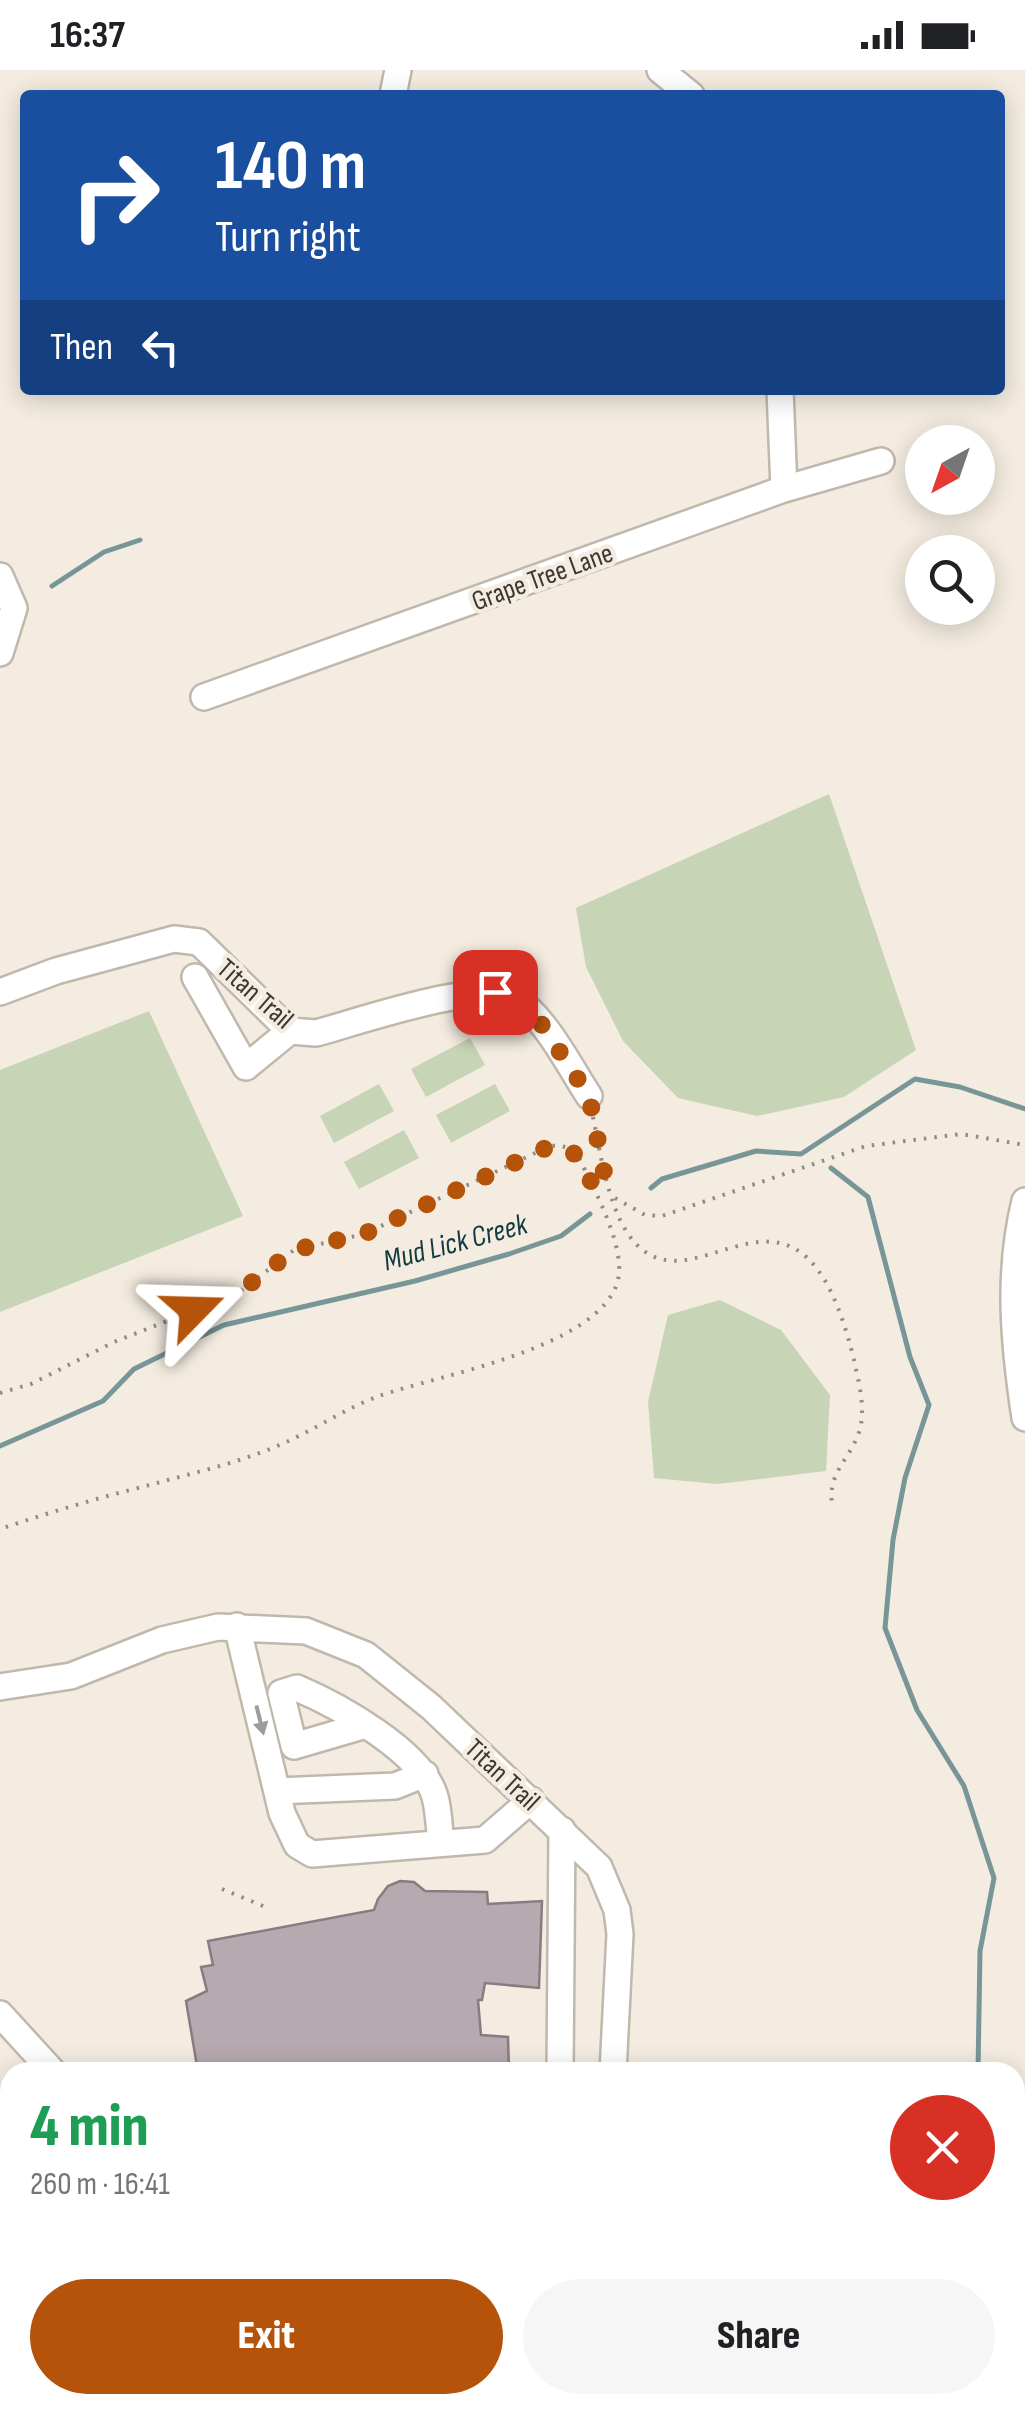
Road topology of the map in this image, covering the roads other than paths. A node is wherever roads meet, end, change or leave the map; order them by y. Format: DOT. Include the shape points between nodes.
graph roads {
  1 [pos="660,70"];
  2 [pos="685,90"];
  3 [pos="780,395"];
  4 [pos="881,461"];
  5 [pos="784,489"];
  6 [pos="0,576"];
  7 [pos="0,653"];
  8 [pos="204,697"];
  9 [pos="195,977"];
  10 [pos="0,992"];
  11 [pos="290,1031"];
  12 [pos="589,1096"];
  13 [pos="1024,1206"];
  14 [pos="1025,1418"];
  15 [pos="237,1626"];
  16 [pos="0,1687"];
  17 [pos="366,1725"];
  18 [pos="425,1774"];
  19 [pos="278,1792"];
  20 [pos="530,1800"];
  21 [pos="562,1830"];
  22 [pos="440,1843"];
  23 [pos="0,2014"];
  24 [pos="44,2062"];
  25 [pos="560,2062"];
  26 [pos="614,2062"];
  1 -- 2 [label="street"];
  3 -- 5 [label="street"];
  4 -- 5 [label="street, Grape Tree Lane"];
  5 -- 8 [label="street, Grape Tree Lane"];
  6 -- 7 [label="street" via="14,608"];
  9 -- 11 [label="street" via="246,1067"];
  10 -- 11 [label="street, Titan Trail" via="174,939 199,942"];
  11 -- 12 [label="street, Titan Trail" via="316,1033 495,992 514,997 542,1025"];
  13 -- 14 [label="street" via="1013,1316"];
  15 -- 16 [label="street, Titan Trail" via="181,1635 71,1676"];
  15 -- 19 [label="street, one-way"];
  15 -- 20 [label="street, Titan Trail" via="306,1632 366,1655"];
  17 -- 18 [label="street"];
  18 -- 19 [label="street" via="395,1786"];
  18 -- 22 [label="street" via="435,1796"];
  19 -- 22 [label="street" via="297,1845 312,1854"];
  20 -- 21 [label="street, Titan Trail"];
  20 -- 22 [label="street" via="485,1840"];
  21 -- 25 [label="street, Titan Trail"];
  21 -- 26 [label="street, Titan Trail" via="599,1867 617,1910"];
  23 -- 24 [label="street"];
}
